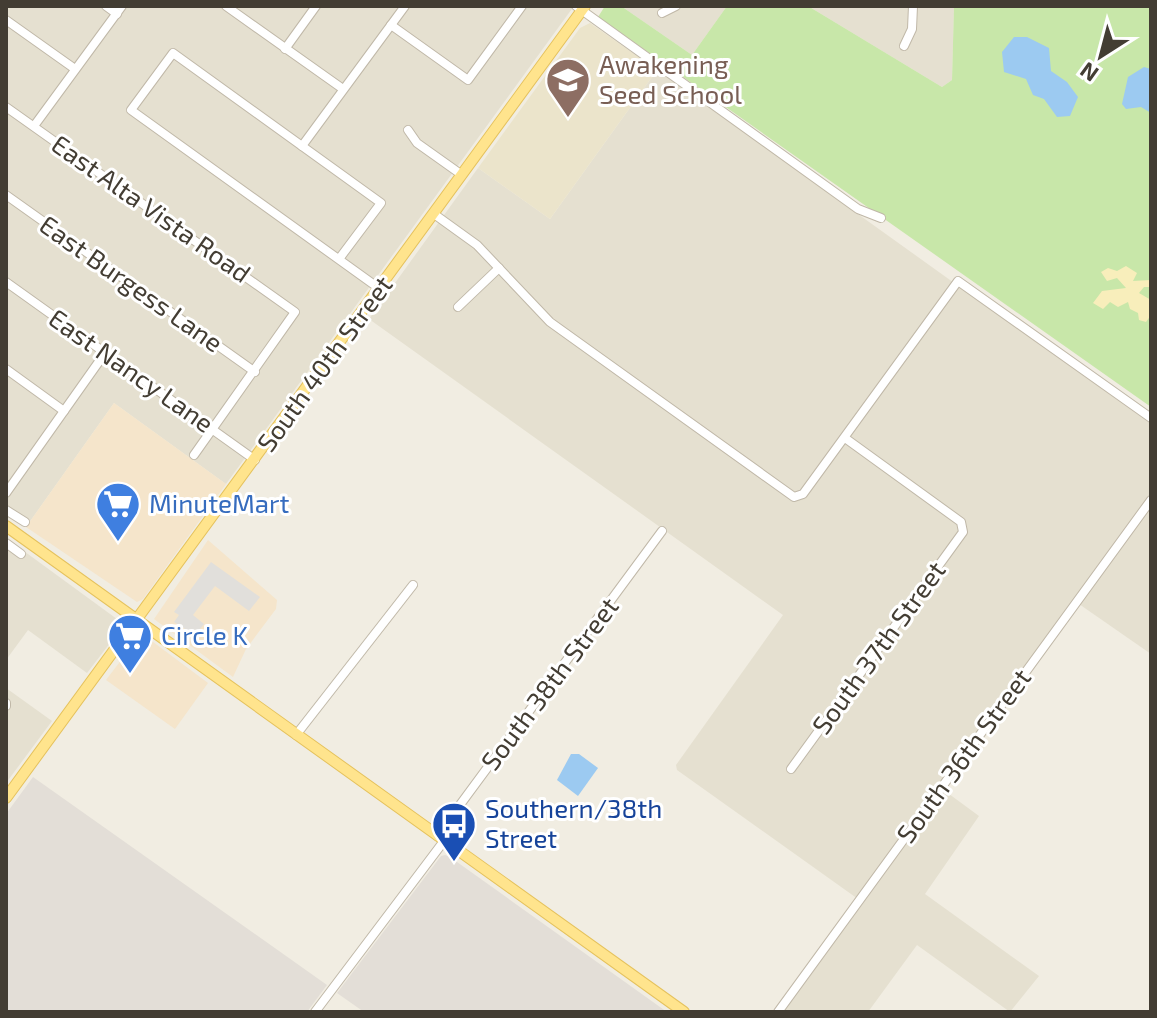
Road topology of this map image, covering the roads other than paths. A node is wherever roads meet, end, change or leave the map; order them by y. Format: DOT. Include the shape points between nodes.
graph roads {
  1 [pos="106,6"];
  2 [pos="226,6"];
  3 [pos="316,6"];
  4 [pos="405,6"];
  5 [pos="522,6"];
  6 [pos="676,6"];
  7 [pos="907,6"];
  8 [pos="913,6"];
  9 [pos="581,7"];
  10 [pos="119,10"];
  11 [pos="662,13"];
  12 [pos="6,20"];
  13 [pos="391,25"];
  14 [pos="904,46"];
  15 [pos="285,49"];
  16 [pos="75,69"];
  17 [pos="343,89"];
  18 [pos="6,107"];
  19 [pos="34,126"];
  20 [pos="408,130"];
  21 [pos="302,146"];
  22 [pos="462,175"];
  23 [pos="6,195"];
  24 [pos="434,214"];
  25 [pos="881,218"];
  26 [pos="339,259"];
  27 [pos="499,268"];
  28 [pos="6,282"];
  29 [pos="380,289"];
  30 [pos="458,307"];
  31 [pos="105,353"];
  32 [pos="6,369"];
  33 [pos="255,372"];
  34 [pos="64,411"];
  35 [pos="1151,418"];
  36 [pos="213,429"];
  37 [pos="845,438"];
  38 [pos="194,455"];
  39 [pos="255,460"];
  40 [pos="6,493"];
  41 [pos="1151,500"];
  42 [pos="6,510"];
  43 [pos="25,522"];
  44 [pos="6,526"];
  45 [pos="662,531"];
  46 [pos="6,543"];
  47 [pos="21,554"];
  48 [pos="413,585"];
  49 [pos="138,621"];
  50 [pos="296,735"];
  51 [pos="791,769"];
  52 [pos="6,798"];
  53 [pos="440,838"];
  54 [pos="315,1012"];
  55 [pos="684,1012"];
  56 [pos="778,1012"];
  1 -- 10 [label="street"];
  2 -- 15 [label="street"];
  3 -- 15 [label="street"];
  4 -- 13 [label="street"];
  5 -- 13 [label="street" via="468,80"];
  6 -- 11 [label="street"];
  7 -- 8 [label="street"];
  8 -- 14 [label="street" via="912,29"];
  9 -- 22 [label="main road, South 40th Street"];
  9 -- 25 [label="street" via="858,209"];
  10 -- 16 [label="street"];
  12 -- 16 [label="street"];
  13 -- 17 [label="street"];
  15 -- 17 [label="street"];
  16 -- 19 [label="street"];
  17 -- 21 [label="street"];
  18 -- 19 [label="street, East Alta Vista Road"];
  19 -- 33 [label="street, East Alta Vista Road" via="295,312"];
  20 -- 22 [label="street" via="417,143"];
  21 -- 26 [label="street" via="381,203"];
  21 -- 26 [label="street" via="173,53 131,110"];
  22 -- 24 [label="main road, South 40th Street"];
  23 -- 33 [label="street, East Burgess Lane"];
  24 -- 27 [label="street"];
  24 -- 29 [label="main road, South 40th Street"];
  26 -- 29 [label="street"];
  27 -- 30 [label="street"];
  27 -- 37 [label="street" via="550,322 798,497"];
  28 -- 31 [label="street, East Nancy Lane"];
  29 -- 39 [label="main road, South 40th Street"];
  31 -- 34 [label="street"];
  31 -- 36 [label="street, East Nancy Lane"];
  32 -- 34 [label="street"];
  33 -- 36 [label="street"];
  34 -- 40 [label="street"];
  35 -- 37 [label="street" via="958,281"];
  36 -- 38 [label="street"];
  36 -- 39 [label="street, East Nancy Lane"];
  37 -- 51 [label="street, South 37th Street" via="964,527"];
  39 -- 49 [label="main road, South 40th Street"];
  41 -- 56 [label="street, South 36th Street"];
  42 -- 43 [label="street"];
  44 -- 49 [label="main road"];
  45 -- 53 [label="street, South 38th Street"];
  46 -- 47 [label="street"];
  48 -- 50 [label="street"];
  49 -- 50 [label="main road"];
  49 -- 52 [label="main road, South 40th Street"];
  50 -- 53 [label="main road"];
  53 -- 54 [label="street, South 38th Street"];
  53 -- 55 [label="main road"];
}
